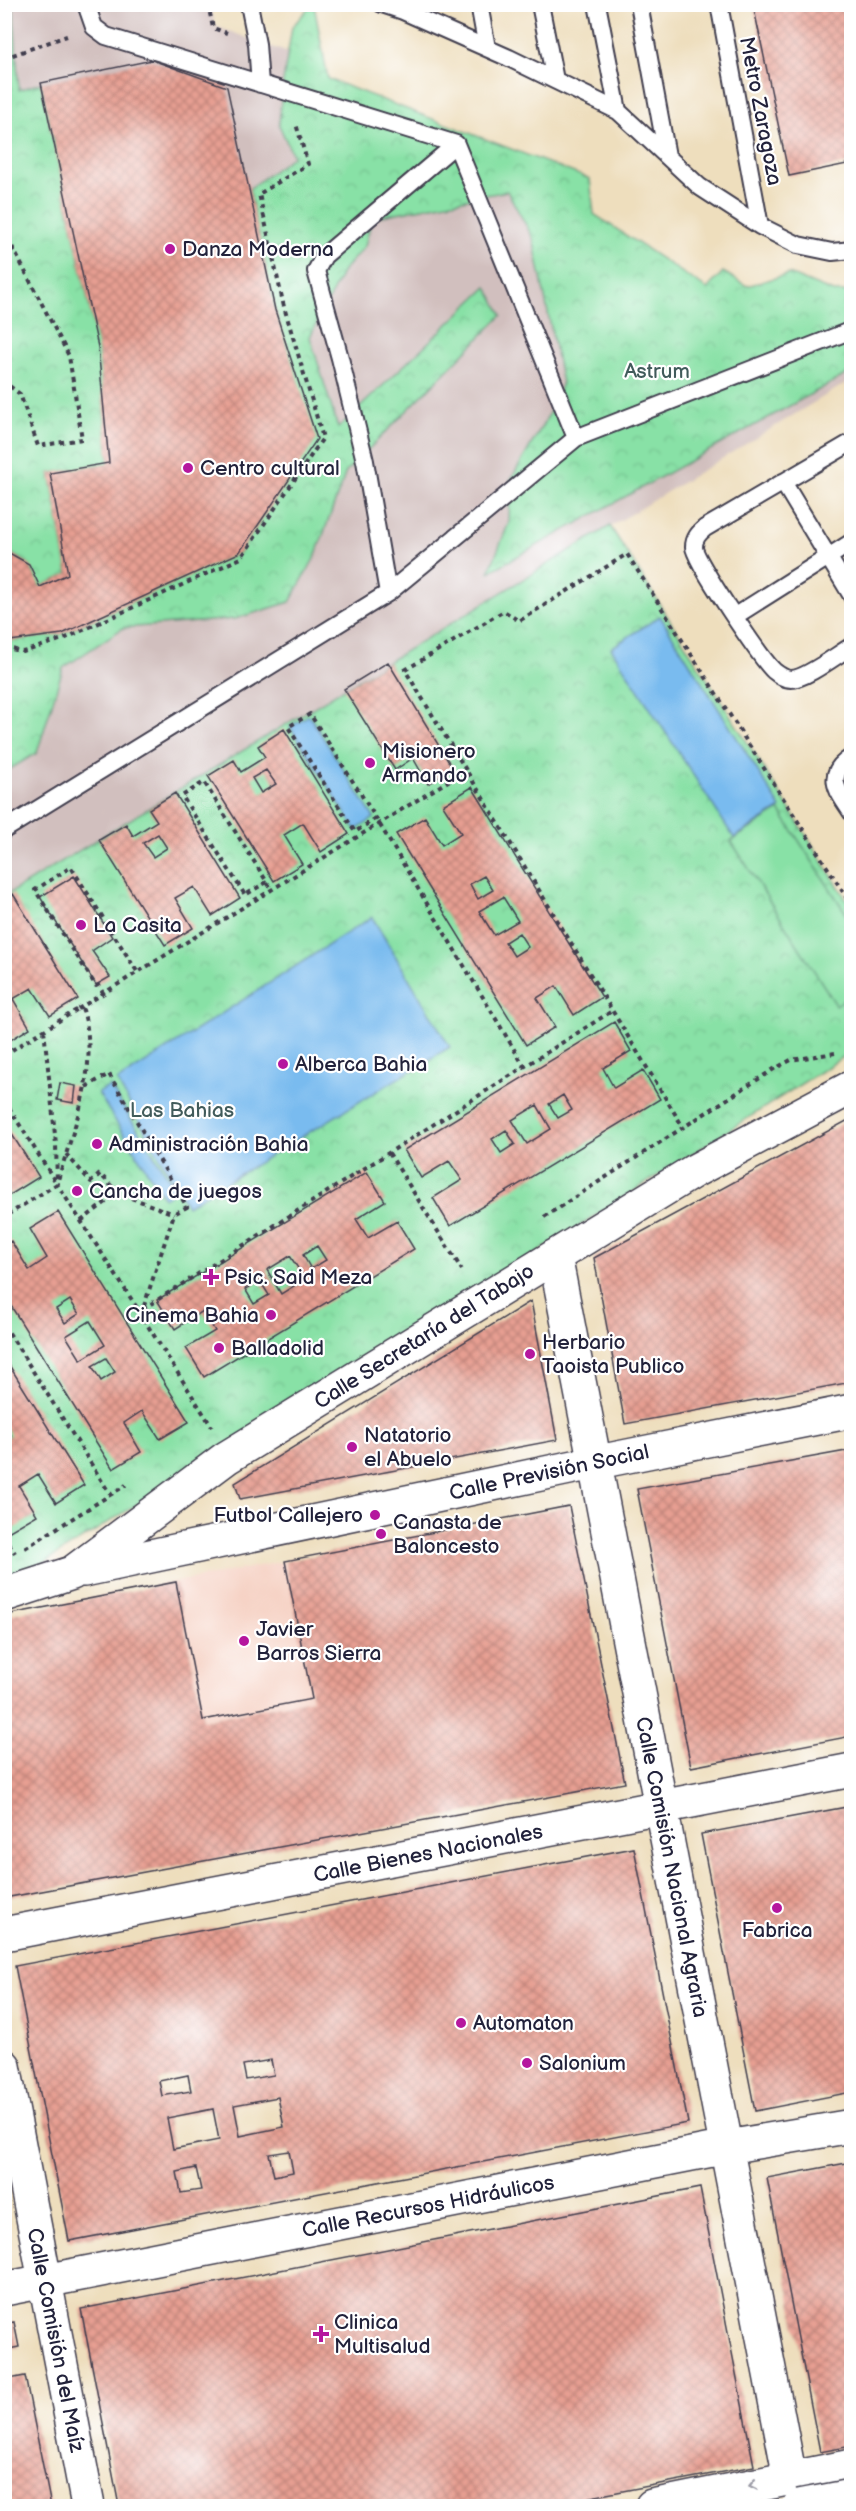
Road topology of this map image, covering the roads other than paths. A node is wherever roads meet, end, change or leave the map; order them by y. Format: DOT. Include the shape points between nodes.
graph roads {
  1 [pos="86,4"];
  2 [pos="249,4"];
  3 [pos="382,4"];
  4 [pos="479,4"];
  5 [pos="540,4"];
  6 [pos="597,4"];
  7 [pos="639,4"];
  8 [pos="718,4"];
  9 [pos="402,8"];
  10 [pos="487,48"];
  11 [pos="555,80"];
  12 [pos="260,84"];
  13 [pos="618,111"];
  14 [pos="456,144"];
  15 [pos="667,156"];
  16 [pos="760,225"];
  17 [pos="852,250"];
  18 [pos="852,330"];
  19 [pos="576,438"];
  20 [pos="852,442"];
  21 [pos="783,482"];
  22 [pos="852,542"];
  23 [pos="828,557"];
  24 [pos="388,593"];
  25 [pos="852,596"];
  26 [pos="735,616"];
  27 [pos="852,646"];
  28 [pos="852,757"];
  29 [pos="852,813"];
  30 [pos="4,830"];
  31 [pos="852,1087"];
  32 [pos="555,1256"];
  33 [pos="852,1411"];
  34 [pos="593,1462"];
  35 [pos="72,1573"];
  36 [pos="4,1595"];
  37 [pos="852,1770"];
  38 [pos="660,1808"];
  39 [pos="4,1934"];
  40 [pos="4,2066"];
  41 [pos="852,2126"];
  42 [pos="727,2147"];
  43 [pos="44,2282"];
  44 [pos="4,2289"];
  45 [pos="852,2466"];
  46 [pos="795,2492"];
  47 [pos="852,2496"];
  48 [pos="88,2506"];
  49 [pos="652,2506"];
  1 -- 12 [label="lane" via="94,27 106,36"];
  2 -- 12 [label="lane"];
  3 -- 9 [label="lane"];
  4 -- 10 [label="lane"];
  5 -- 11 [label="lane"];
  6 -- 13 [label="lane"];
  7 -- 15 [label="lane"];
  8 -- 16 [label="lane, Metro Zaragoza"];
  9 -- 10 [label="lane"];
  10 -- 11 [label="lane"];
  11 -- 13 [label="lane"];
  12 -- 14 [label="lane"];
  13 -- 15 [label="lane"];
  14 -- 19 [label="lane"];
  14 -- 24 [label="lane" via="324,256 316,271 365,461"];
  15 -- 16 [label="lane" via="700,187"];
  16 -- 17 [label="lane" via="798,245 832,252"];
  18 -- 19 [label="lane"];
  19 -- 24 [label="lane"];
  20 -- 21 [label="lane"];
  21 -- 23 [label="lane"];
  21 -- 26 [label="lane" via="697,536 697,559"];
  22 -- 23 [label="lane"];
  23 -- 25 [label="lane"];
  23 -- 26 [label="lane"];
  24 -- 30 [label="lane"];
  26 -- 27 [label="lane" via="772,669 792,679"];
  28 -- 29 [label="lane" via="837,769 835,780"];
  31 -- 32 [label="street, Calle Secretaría del Tabajo" via="694,1171"];
  32 -- 34 [label="street, Calle Comisión Nacional Agraria"];
  32 -- 35 [label="street, Calle Secretaría del Tabajo" via="226,1458"];
  33 -- 34 [label="street, Calle Previsión Social"];
  34 -- 35 [label="street, Calle Previsión Social"];
  34 -- 38 [label="street, Calle Comisión Nacional Agraria"];
  35 -- 36 [label="street, Calle Secretaría del Tabajo"];
  37 -- 38 [label="street, Calle Bienes Nacionales"];
  38 -- 39 [label="street, Calle Bienes Nacionales"];
  38 -- 42 [label="street, Calle Comisión Nacional Agraria"];
  40 -- 43 [label="street, Calle Comisión del Maíz"];
  41 -- 42 [label="street, Calle Recursos Hidráulicos"];
  42 -- 43 [label="street, Calle Recursos Hidráulicos"];
  42 -- 46 [label="street, Calle Comisión Nacional Agraria"];
  43 -- 44 [label="street, Calle Recursos Hidráulicos"];
  43 -- 48 [label="street, Calle Comisión del Maíz"];
  45 -- 46 [label="street"];
  46 -- 47 [label="street, bridge"];
  46 -- 49 [label="street, one-way"];
}
